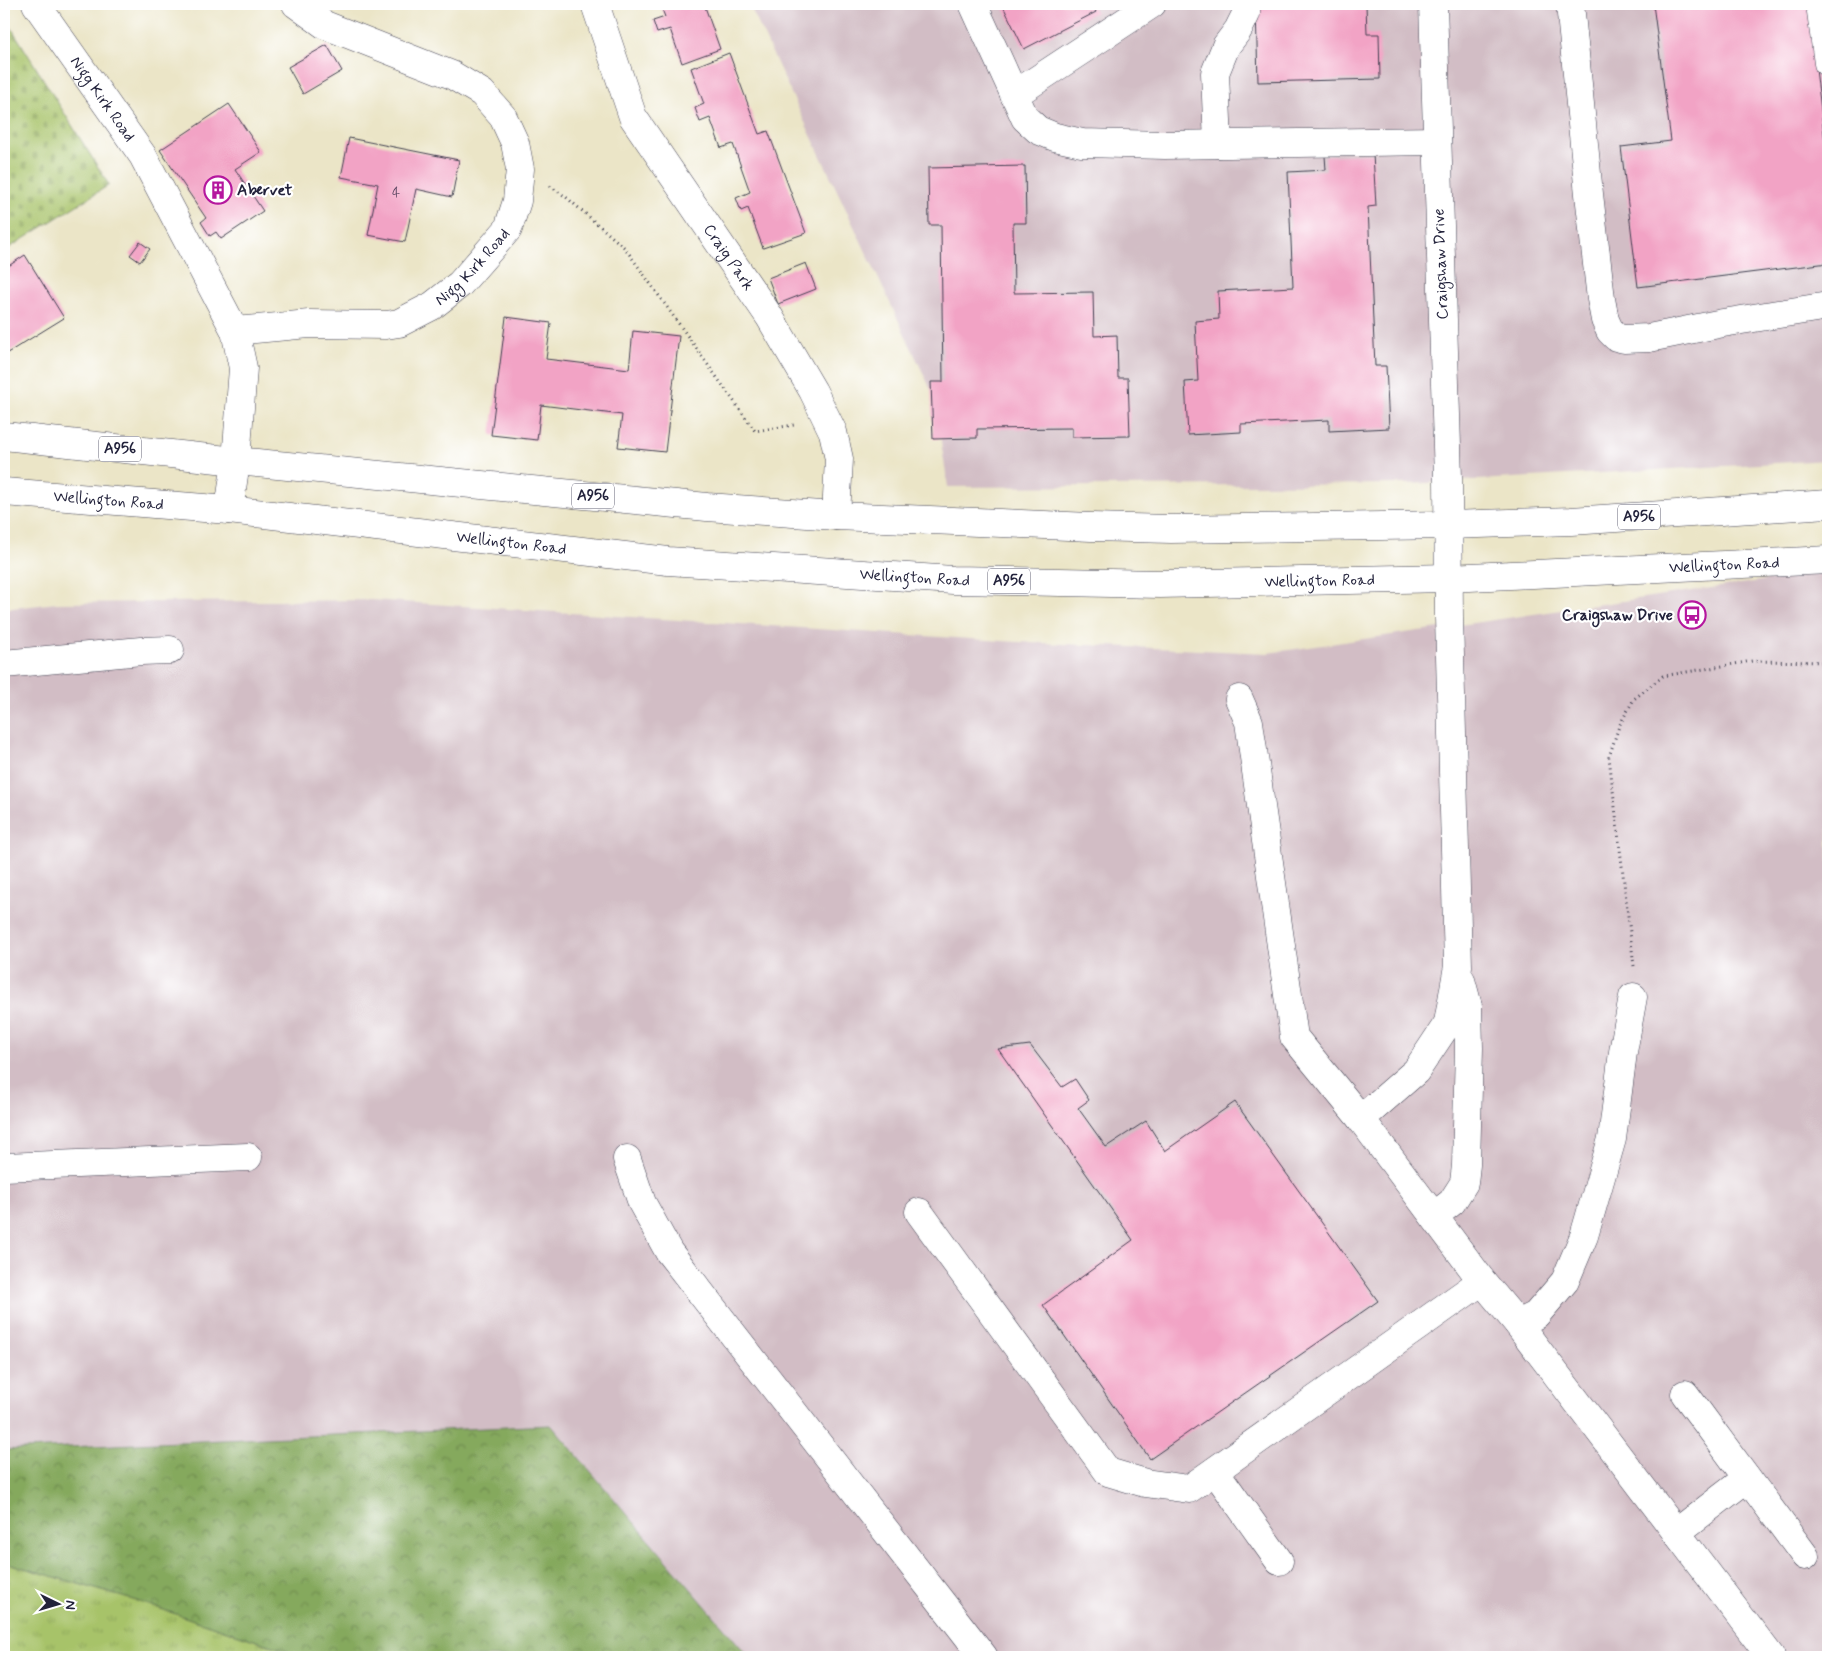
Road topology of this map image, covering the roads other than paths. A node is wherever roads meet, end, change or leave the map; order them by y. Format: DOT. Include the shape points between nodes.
graph roads {
  1 [pos="36,4"];
  2 [pos="296,4"];
  3 [pos="595,4"];
  4 [pos="973,4"];
  5 [pos="1152,4"];
  6 [pos="1246,4"];
  7 [pos="1433,4"];
  8 [pos="1570,4"];
  9 [pos="1820,4"];
  10 [pos="1828,62"];
  11 [pos="1014,95"];
  12 [pos="1437,142"];
  13 [pos="1218,144"];
  14 [pos="1828,306"];
  15 [pos="235,331"];
  16 [pos="4,436"];
  17 [pos="236,461"];
  18 [pos="4,492"];
  19 [pos="1828,504"];
  20 [pos="229,510"];
  21 [pos="836,516"];
  22 [pos="1449,525"];
  23 [pos="1828,560"];
  24 [pos="1449,578"];
  25 [pos="170,650"];
  26 [pos="4,664"];
  27 [pos="1239,699"];
  28 [pos="1458,966"];
  29 [pos="1633,997"];
  30 [pos="1361,1119"];
  31 [pos="248,1158"];
  32 [pos="627,1159"];
  33 [pos="4,1167"];
  34 [pos="919,1212"];
  35 [pos="1434,1216"];
  36 [pos="1482,1281"];
  37 [pos="1518,1324"];
  38 [pos="1685,1394"];
  39 [pos="1215,1471"];
  40 [pos="1747,1478"];
  41 [pos="1676,1532"];
  42 [pos="1805,1556"];
  43 [pos="1278,1561"];
  44 [pos="984,1657"];
  45 [pos="1771,1657"];
  1 -- 15 [label="main road, Nigg Kirk Road" via="143,156"];
  2 -- 15 [label="main road, Nigg Kirk Road" via="326,25 452,75 482,93 503,117 515,144 520,169 517,201 508,229 460,284 432,306 399,323 310,324"];
  3 -- 21 [label="main road, Craig Park" via="633,117 769,316 833,432 839,459"];
  4 -- 11 [label="main road"];
  5 -- 11 [label="main road"];
  6 -- 13 [label="main road" via="1246,14 1226,46 1215,73"];
  7 -- 12 [label="main road, Craigshaw Drive"];
  8 -- 14 [label="main road" via="1588,194 1600,290 1610,331 1624,339 1649,338"];
  9 -- 10 [label="main road"];
  11 -- 13 [label="main road" via="1025,118 1038,130 1054,137 1082,143"];
  12 -- 13 [label="main road"];
  12 -- 22 [label="main road, Craigshaw Drive"];
  15 -- 17 [label="main road, Nigg Kirk Road" via="244,368"];
  16 -- 17 [label="main road, A956"];
  17 -- 20 [label="main road, Nigg Kirk Road"];
  17 -- 21 [label="main road, A956" via="697,506"];
  18 -- 20 [label="main road, Wellington Road / A956"];
  19 -- 22 [label="main road, A956" via="1571,521"];
  20 -- 24 [label="main road, Wellington Road / A956" via="668,561 953,580 1160,584"];
  21 -- 22 [label="main road, A956" via="1170,529"];
  22 -- 24 [label="main road, Craigshaw Drive"];
  23 -- 24 [label="main road, Wellington Road / A956"];
  24 -- 28 [label="main road, Craigshaw Drive"];
  25 -- 26 [label="main road"];
  27 -- 30 [label="main road" via="1248,722 1294,1037"];
  28 -- 30 [label="main road" via="1448,1023 1416,1071"];
  28 -- 35 [label="main road" via="1468,1006 1466,1165 1464,1183 1452,1202"];
  29 -- 37 [label="main road" via="1612,1138 1584,1236 1565,1281 1536,1315"];
  30 -- 35 [label="main road"];
  31 -- 33 [label="main road"];
  32 -- 44 [label="main road" via="642,1203 670,1252"];
  34 -- 39 [label="main road" via="1108,1472 1145,1483 1189,1489"];
  35 -- 36 [label="main road"];
  36 -- 37 [label="main road"];
  36 -- 39 [label="main road"];
  37 -- 41 [label="main road"];
  38 -- 40 [label="main road"];
  39 -- 43 [label="main road"];
  40 -- 41 [label="main road"];
  40 -- 42 [label="main road"];
  41 -- 45 [label="main road"];
}
